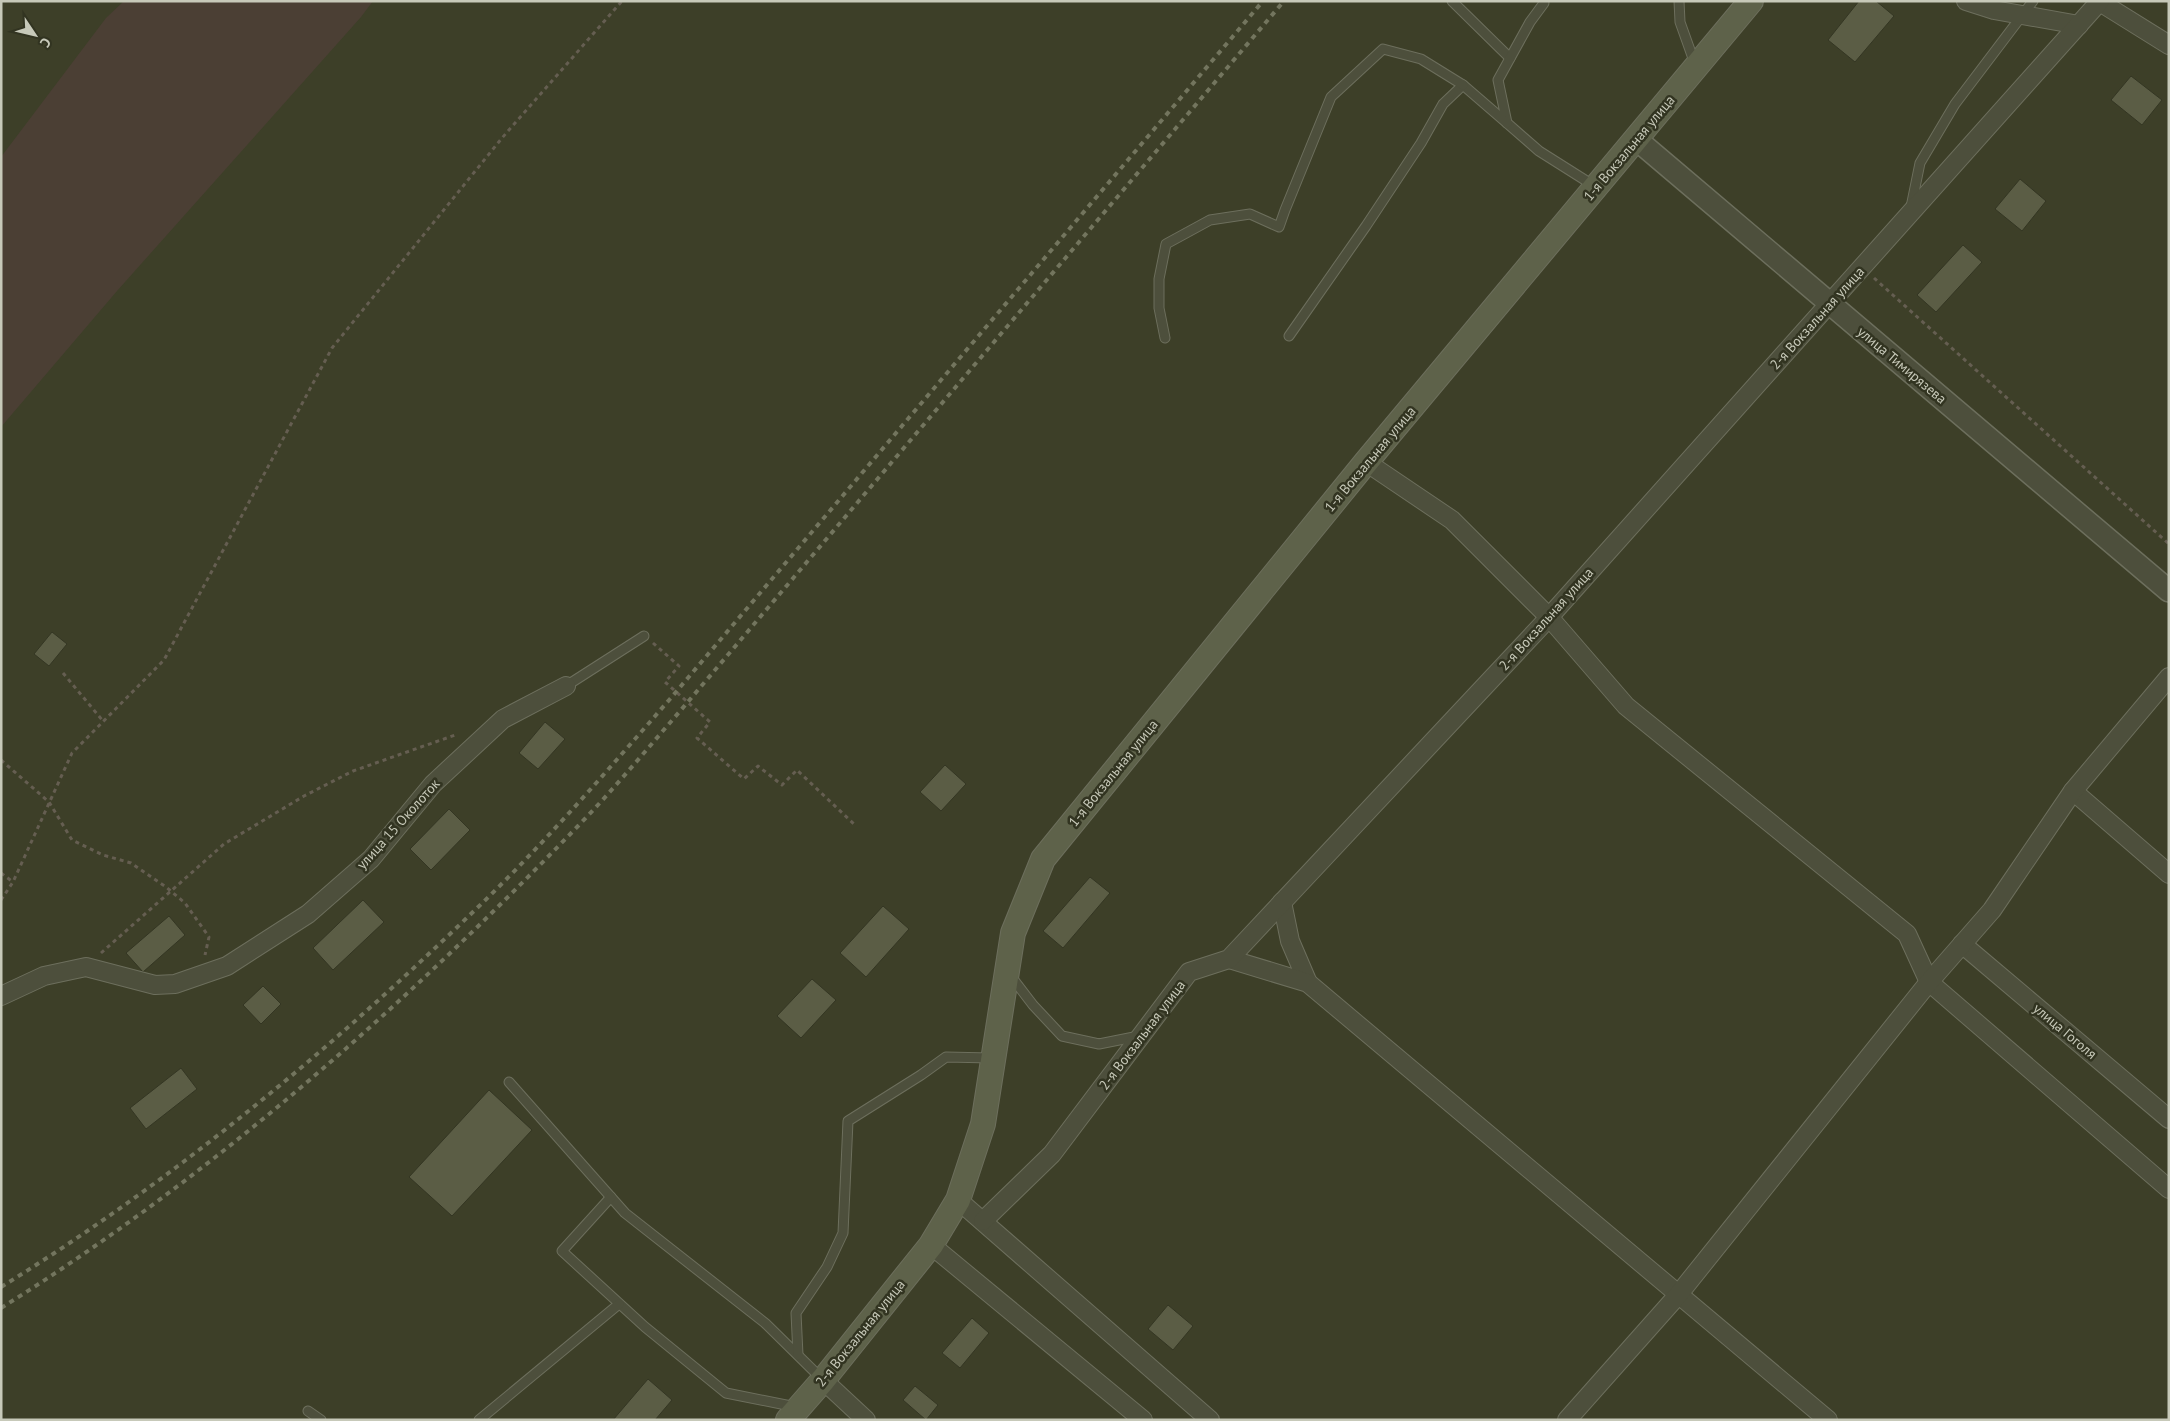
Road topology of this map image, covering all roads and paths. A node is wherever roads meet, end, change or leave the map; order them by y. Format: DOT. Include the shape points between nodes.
graph roads {
  1 [pos="622,1"];
  2 [pos="1452,1"];
  3 [pos="1679,1"];
  4 [pos="1751,1"];
  5 [pos="1966,1"];
  6 [pos="2100,2"];
  7 [pos="1544,3"];
  8 [pos="2028,8"];
  9 [pos="2079,25"];
  10 [pos="2169,45"];
  11 [pos="1510,58"];
  12 [pos="1696,66"];
  13 [pos="1463,85"];
  14 [pos="1507,123"];
  15 [pos="1636,139"];
  16 [pos="1596,187"];
  17 [pos="1910,214"];
  18 [pos="1862,267"];
  19 [pos="1830,303"];
  20 [pos="1289,336"];
  21 [pos="1166,338"];
  22 [pos="1366,462"];
  23 [pos="2169,544"];
  24 [pos="2169,591"];
  25 [pos="1549,617"];
  26 [pos="644,636"];
  27 [pos="63,673"];
  28 [pos="2169,677"];
  29 [pos="566,686"];
  30 [pos="104,721"];
  31 [pos="465,732"];
  32 [pos="1,760"];
  33 [pos="2073,791"];
  34 [pos="50,802"];
  35 [pos="855,825"];
  36 [pos="1,873"];
  37 [pos="2169,874"];
  38 [pos="13,882"];
  39 [pos="170,891"];
  40 [pos="1,900"];
  41 [pos="1282,902"];
  42 [pos="1962,944"];
  43 [pos="1229,959"];
  44 [pos="86,967"];
  45 [pos="1007,972"];
  46 [pos="196,976"];
  47 [pos="1929,982"];
  48 [pos="1308,983"];
  49 [pos="1,996"];
  50 [pos="1142,1035"];
  51 [pos="993,1058"];
  52 [pos="509,1082"];
  53 [pos="2169,1119"];
  54 [pos="2169,1189"];
  55 [pos="611,1197"];
  56 [pos="958,1200"];
  57 [pos="983,1222"];
  58 [pos="931,1245"];
  59 [pos="1678,1295"];
  60 [pos="620,1304"];
  61 [pos="798,1355"];
  62 [pos="823,1380"];
  63 [pos="308,1411"];
  64 [pos="793,1414"];
  65 [pos="321,1420"];
  66 [pos="479,1420"];
  67 [pos="866,1420"];
  68 [pos="1143,1420"];
  69 [pos="1210,1420"];
  70 [pos="1567,1420"];
  71 [pos="1828,1420"];
  1 -- 30 [label="path" via="502,138 332,348 164,660"];
  2 -- 11 [label="lane"];
  3 -- 12 [label="lane" via="1680,22"];
  4 -- 12 [label="main road, 1-я Вокзальная улица"];
  5 -- 8 [label="street" via="1994,10"];
  6 -- 9 [label="street, 2-я Вокзальная улица"];
  6 -- 10 [label="street"];
  7 -- 11 [label="lane"];
  8 -- 9 [label="street"];
  8 -- 17 [label="lane" via="1955,104 1920,163"];
  9 -- 17 [label="street, 2-я Вокзальная улица"];
  11 -- 14 [label="lane" via="1498,80"];
  12 -- 15 [label="main road, 1-я Вокзальная улица"];
  13 -- 14 [label="lane"];
  13 -- 20 [label="lane" via="1443,104 1421,143"];
  13 -- 21 [label="lane" via="1421,59 1383,49 1331,98 1279,227 1250,214 1210,220 1166,244 1158,279"];
  14 -- 16 [label="lane" via="1539,151"];
  15 -- 16 [label="main road, 1-я Вокзальная улица"];
  15 -- 19 [label="street, улица Тимирязева"];
  16 -- 22 [label="main road, 1-я Вокзальная улица"];
  17 -- 18 [label="street, 2-я Вокзальная улица"];
  18 -- 19 [label="street, 2-я Вокзальная улица"];
  18 -- 23 [label="path"];
  19 -- 24 [label="street, улица Тимирязева"];
  19 -- 25 [label="street, 2-я Вокзальная улица"];
  22 -- 25 [label="street" via="1452,520"];
  22 -- 45 [label="main road, 1-я Вокзальная улица" via="1043,859 1013,933"];
  25 -- 41 [label="street, 2-я Вокзальная улица"];
  25 -- 47 [label="street" via="1626,706 1907,934"];
  26 -- 29 [label="lane"];
  26 -- 35 [label="path" via="679,666 665,682 710,722 697,738 744,779 758,766 782,785 797,770"];
  27 -- 30 [label="path"];
  28 -- 33 [label="street"];
  29 -- 46 [label="street, улица 15 Околоток" via="502,719 433,784 371,859 308,914 227,966"];
  30 -- 34 [label="path" via="72,753"];
  31 -- 39 [label="path" via="354,771 304,796 224,844"];
  32 -- 34 [label="path"];
  33 -- 37 [label="street"];
  33 -- 42 [label="street" via="1992,910"];
  34 -- 38 [label="path"];
  34 -- 39 [label="path" via="72,840 104,856 131,863"];
  36 -- 38 [label="path"];
  38 -- 40 [label="path"];
  39 -- 44 [label="path"];
  39 -- 46 [label="path" via="184,903 209,937 206,954"];
  41 -- 43 [label="street, 2-я Вокзальная улица"];
  41 -- 48 [label="street" via="1290,941"];
  42 -- 47 [label="street"];
  42 -- 53 [label="street, улица Гоголя"];
  43 -- 48 [label="street"];
  43 -- 50 [label="street, 2-я Вокзальная улица" via="1190,972"];
  44 -- 46 [label="street, улица 15 Околоток" via="155,985 175,984"];
  44 -- 49 [label="street, улица 15 Околоток" via="44,976"];
  45 -- 50 [label="lane" via="1062,1036 1099,1044"];
  45 -- 51 [label="main road, 1-я Вокзальная улица"];
  47 -- 54 [label="street"];
  47 -- 59 [label="street"];
  48 -- 59 [label="street"];
  50 -- 57 [label="street, 2-я Вокзальная улица" via="1052,1154"];
  51 -- 56 [label="main road, 2-я Вокзальная улица" via="983,1124"];
  51 -- 61 [label="lane" via="946,1057 848,1121 842,1233 827,1267 796,1313"];
  52 -- 55 [label="lane"];
  55 -- 60 [label="lane" via="562,1251"];
  55 -- 61 [label="lane" via="625,1213 765,1323"];
  56 -- 57 [label="street"];
  56 -- 58 [label="main road, 2-я Вокзальная улица"];
  57 -- 69 [label="street"];
  58 -- 62 [label="main road, 2-я Вокзальная улица"];
  58 -- 68 [label="street"];
  59 -- 70 [label="street"];
  59 -- 71 [label="street"];
  60 -- 64 [label="lane" via="726,1393"];
  60 -- 66 [label="lane"];
  61 -- 62 [label="lane"];
  62 -- 64 [label="main road, 2-я Вокзальная улица"];
  62 -- 67 [label="street"];
  63 -- 65 [label="lane"];
}
